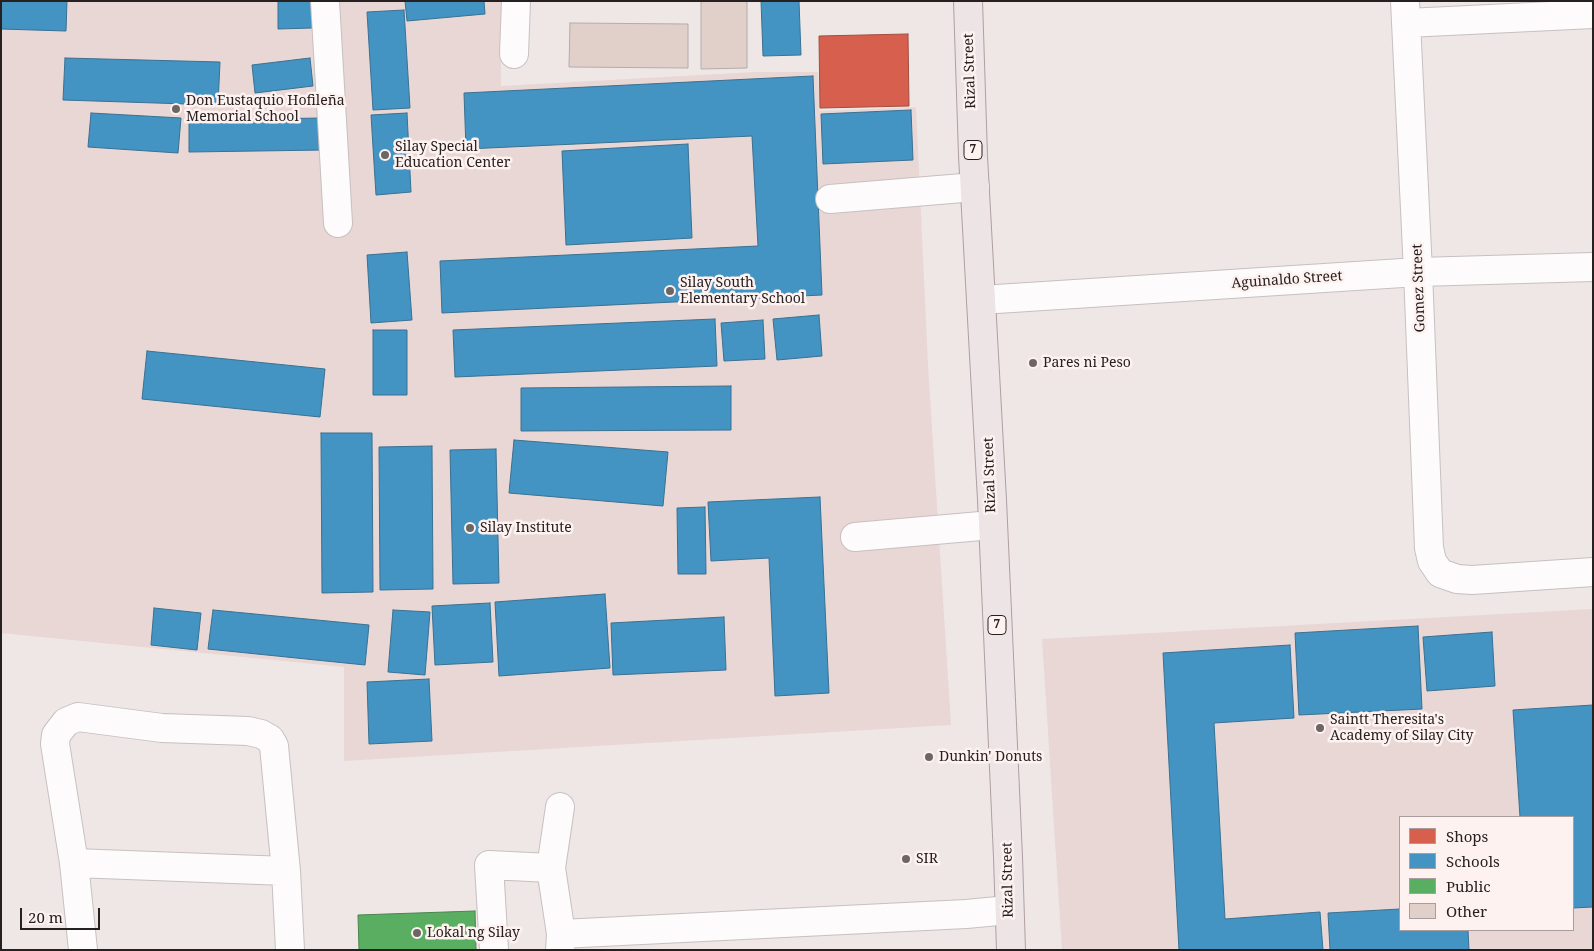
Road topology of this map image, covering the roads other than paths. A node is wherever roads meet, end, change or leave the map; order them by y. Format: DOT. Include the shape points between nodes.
graph roads {
  1 [pos="325,1"];
  2 [pos="516,1"];
  3 [pos="968,1"];
  4 [pos="1406,12"];
  5 [pos="1593,14"];
  6 [pos="514,54"];
  7 [pos="975,187"];
  8 [pos="830,199"];
  9 [pos="338,223"];
  10 [pos="1593,267"];
  11 [pos="1418,272"];
  12 [pos="981,300"];
  13 [pos="992,525"];
  14 [pos="855,537"];
  15 [pos="1593,572"];
  16 [pos="560,807"];
  17 [pos="74,863"];
  18 [pos="551,868"];
  19 [pos="286,871"];
  20 [pos="1009,910"];
  21 [pos="560,942"];
  22 [pos="83,950"];
  23 [pos="290,950"];
  24 [pos="494,950"];
  25 [pos="1011,950"];
  1 -- 9 [label="street"];
  2 -- 6 [label="street"];
  3 -- 7 [label="main road, Rizal Street / 7"];
  4 -- 5 [label="street"];
  4 -- 11 [label="street, Gomez Street"];
  7 -- 8 [label="street"];
  7 -- 12 [label="main road, Rizal Street / 7"];
  10 -- 11 [label="street, Aguinaldo Street"];
  11 -- 12 [label="street, Aguinaldo Street"];
  11 -- 15 [label="street, Gomez Street" via="1432,561 1440,573 1457,580"];
  12 -- 13 [label="main road, Rizal Street / 7"];
  13 -- 14 [label="street"];
  13 -- 20 [label="main road, Rizal Street / 7"];
  16 -- 18 [label="street"];
  17 -- 19 [label="street"];
  17 -- 19 [label="street" via="55,744 56,735 66,722 78,716 162,728 248,731 270,739 274,746"];
  17 -- 22 [label="street"];
  18 -- 21 [label="street"];
  18 -- 24 [label="street" via="489,865"];
  19 -- 23 [label="street"];
  20 -- 21 [label="street"];
  20 -- 25 [label="main road, Rizal Street / 7"];
}
